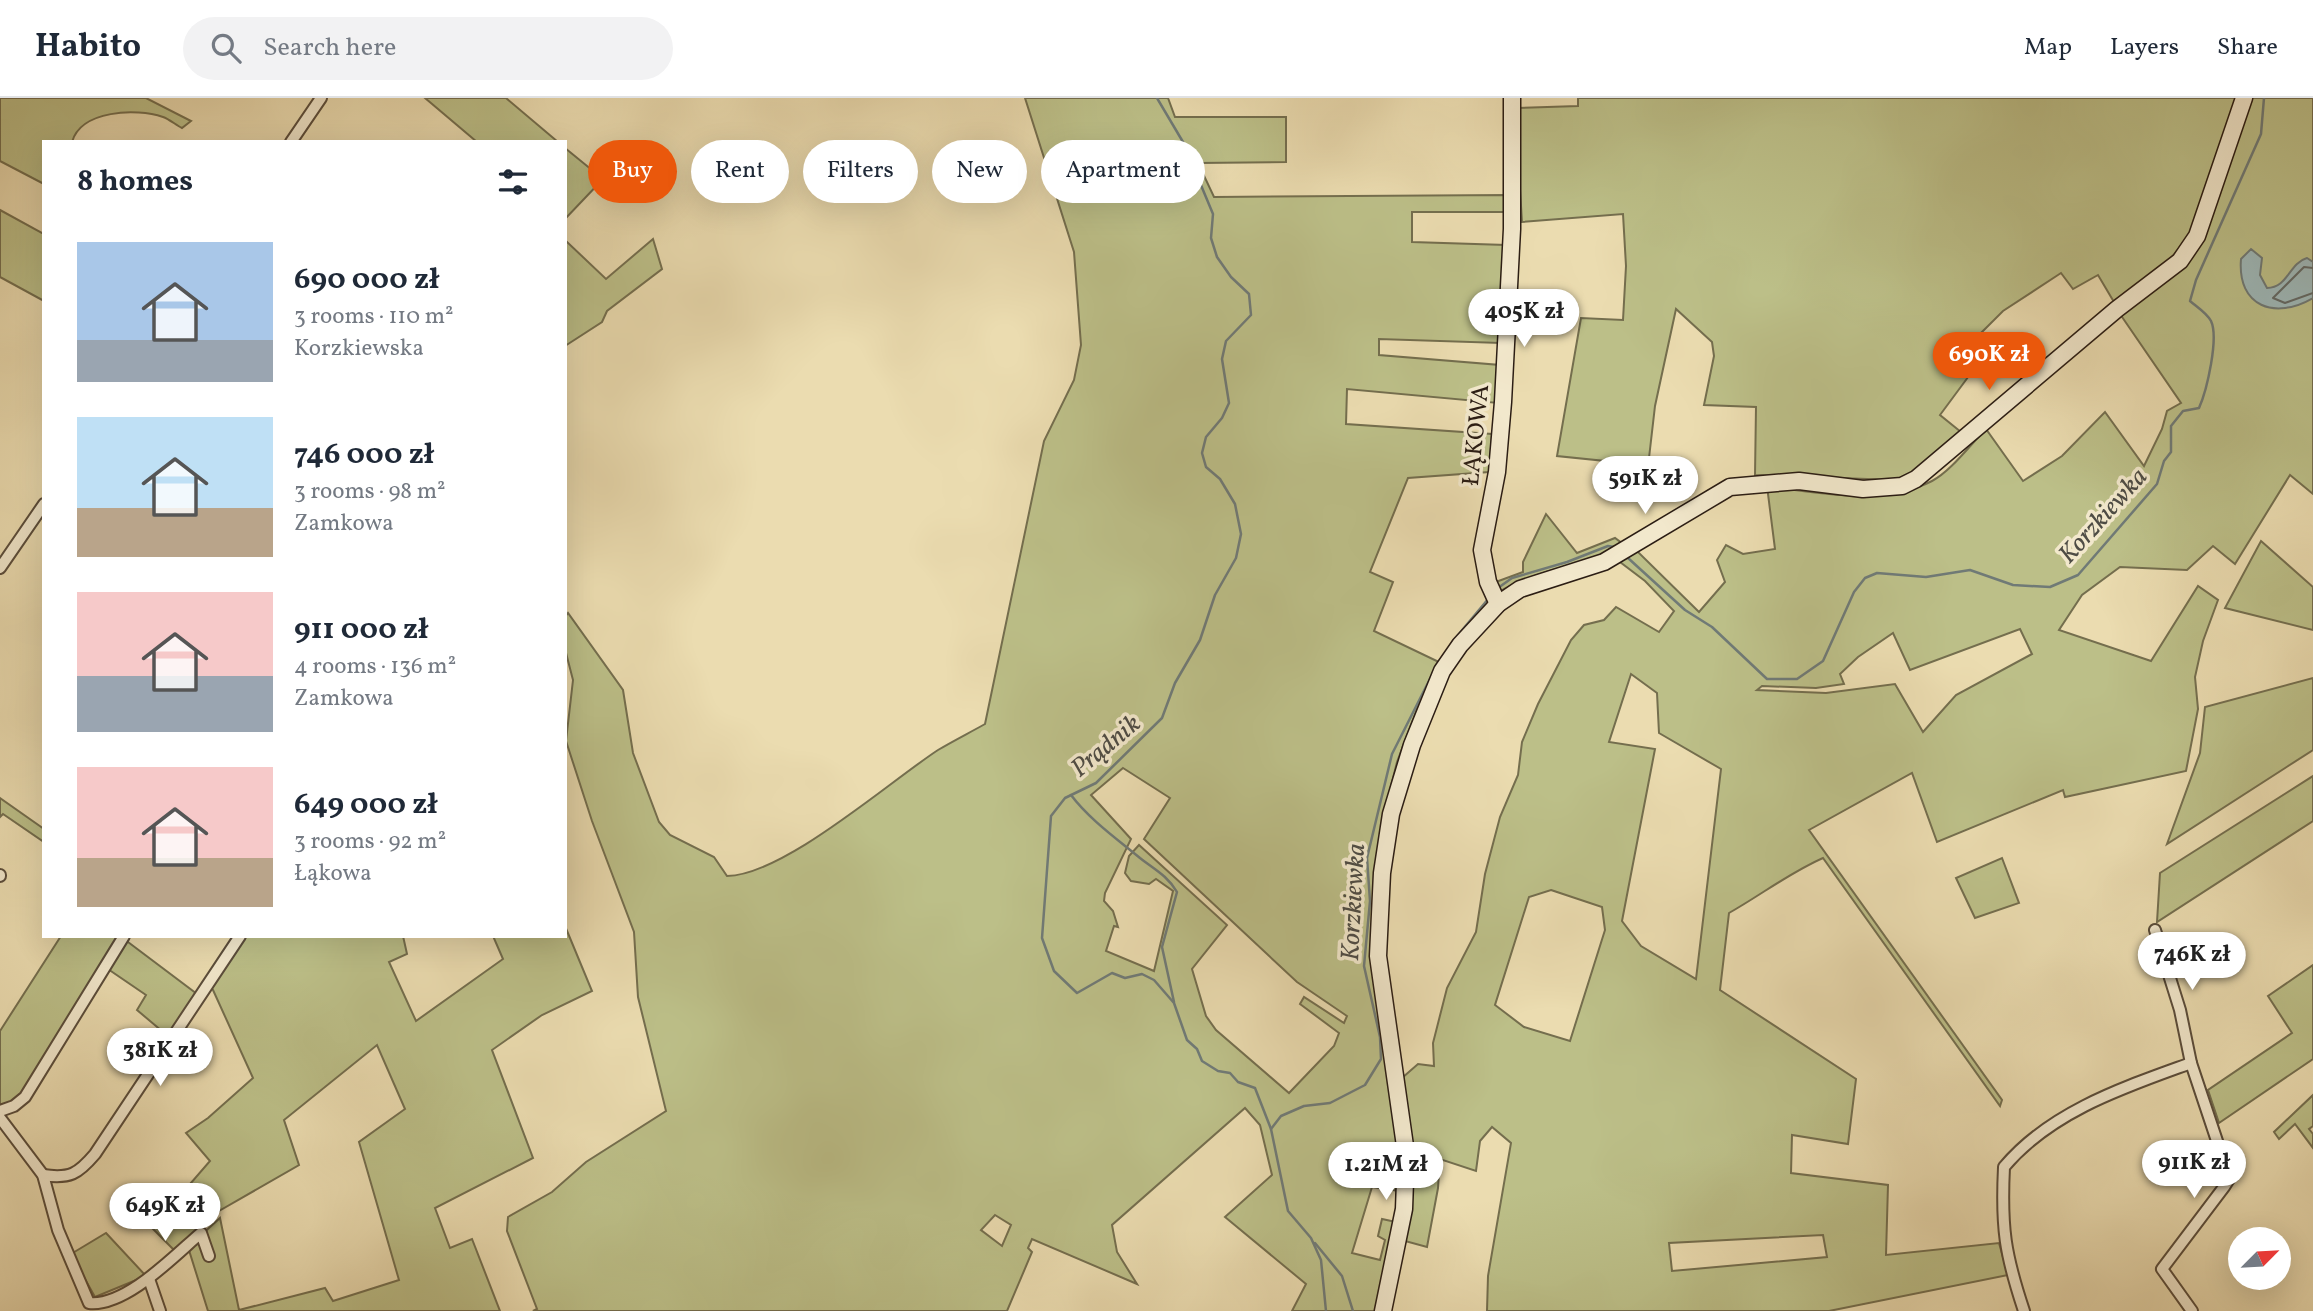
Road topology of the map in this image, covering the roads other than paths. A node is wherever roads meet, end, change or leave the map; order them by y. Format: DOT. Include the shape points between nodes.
graph roads {
  1 [pos="321,98"];
  2 [pos="1511,98"];
  3 [pos="2244,98"];
  4 [pos="292,140"];
  5 [pos="42,507"];
  6 [pos="0,568"];
  7 [pos="1498,604"];
  8 [pos="2155,930"];
  9 [pos="123,938"];
  10 [pos="239,938"];
  11 [pos="2191,1063"];
  12 [pos="0,1111"];
  13 [pos="0,1118"];
  14 [pos="43,1175"];
  15 [pos="209,1256"];
  16 [pos="149,1279"];
  17 [pos="160,1311"];
  18 [pos="1383,1311"];
  19 [pos="2024,1311"];
  20 [pos="2192,1311"];
  1 -- 4 [label="street"];
  2 -- 7 [label="street, ŁĄKOWA" via="1512,229 1503,393 1497,472 1482,550"];
  3 -- 7 [label="street" via="2197,236 2180,261 1984,419 1930,470 1902,486 1887,488 1799,481 1730,487 1604,562 1536,582"];
  5 -- 6 [label="street"];
  7 -- 18 [label="street" via="1443,671 1412,745 1391,814 1382,873 1378,956 1406,1153 1404,1209"];
  8 -- 11 [label="street"];
  9 -- 12 [label="street" via="25,1097"];
  10 -- 14 [label="street" via="95,1154 80,1172 66,1178"];
  11 -- 19 [label="street" via="2090,1102 2004,1167 2004,1249"];
  11 -- 20 [label="street" via="2231,1176 2162,1269"];
  13 -- 14 [label="street"];
  14 -- 16 [label="street" via="58,1230 89,1303 117,1296"];
  15 -- 16 [label="street" via="201,1233"];
  16 -- 17 [label="street"];
}
